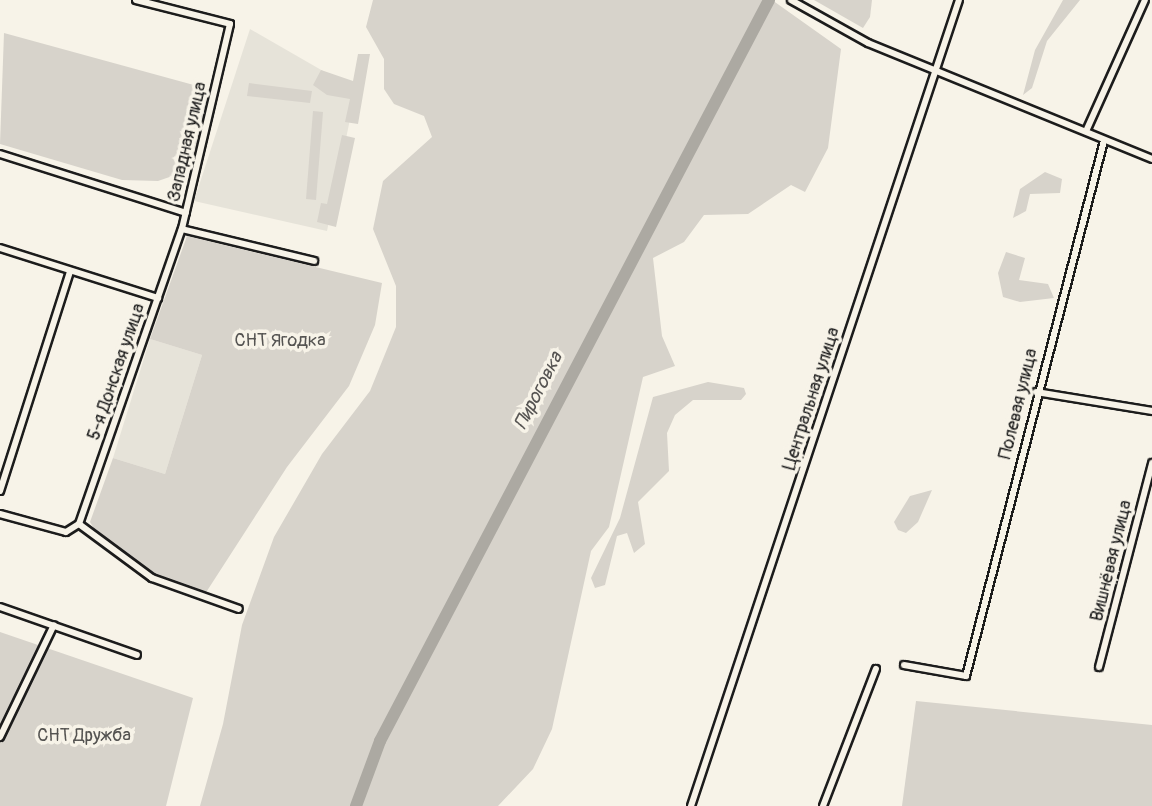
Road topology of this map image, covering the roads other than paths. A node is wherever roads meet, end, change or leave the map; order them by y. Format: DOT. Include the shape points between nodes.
graph roads {
  1 [pos="136,0"];
  2 [pos="791,0"];
  3 [pos="959,0"];
  4 [pos="1145,0"];
  5 [pos="939,69"];
  6 [pos="1087,129"];
  7 [pos="1104,141"];
  8 [pos="0,154"];
  9 [pos="1152,159"];
  10 [pos="186,213"];
  11 [pos="182,229"];
  12 [pos="0,247"];
  13 [pos="314,261"];
  14 [pos="70,271"];
  15 [pos="158,298"];
  16 [pos="1036,393"];
  17 [pos="1152,411"];
  18 [pos="1152,463"];
  19 [pos="0,491"];
  20 [pos="0,514"];
  21 [pos="79,524"];
  22 [pos="0,607"];
  23 [pos="239,609"];
  24 [pos="54,625"];
  25 [pos="137,655"];
  26 [pos="904,665"];
  27 [pos="1100,667"];
  28 [pos="876,669"];
  29 [pos="0,737"];
  30 [pos="691,806"];
  31 [pos="823,806"];
  1 -- 10 [label="street, Западная улица" via="230,24"];
  2 -- 5 [label="street" via="868,43"];
  3 -- 5 [label="street, Центральная улица"];
  4 -- 6 [label="street"];
  5 -- 6 [label="street"];
  5 -- 30 [label="street, Центральная улица"];
  6 -- 7 [label="street"];
  7 -- 9 [label="street"];
  7 -- 16 [label="street, Полевая улица"];
  8 -- 10 [label="street"];
  10 -- 11 [label="street, Западная улица"];
  11 -- 13 [label="street, Западная улица"];
  11 -- 15 [label="street, 5-я Донская улица"];
  12 -- 14 [label="street"];
  14 -- 15 [label="street"];
  14 -- 19 [label="street"];
  15 -- 21 [label="street, 5-я Донская улица"];
  16 -- 17 [label="street"];
  16 -- 26 [label="street, Полевая улица" via="966,676"];
  18 -- 27 [label="street, Вишнёвая улица"];
  20 -- 21 [label="street" via="66,533"];
  21 -- 23 [label="street" via="152,578"];
  22 -- 24 [label="street"];
  24 -- 25 [label="street"];
  24 -- 29 [label="street"];
  28 -- 31 [label="street"];
}
